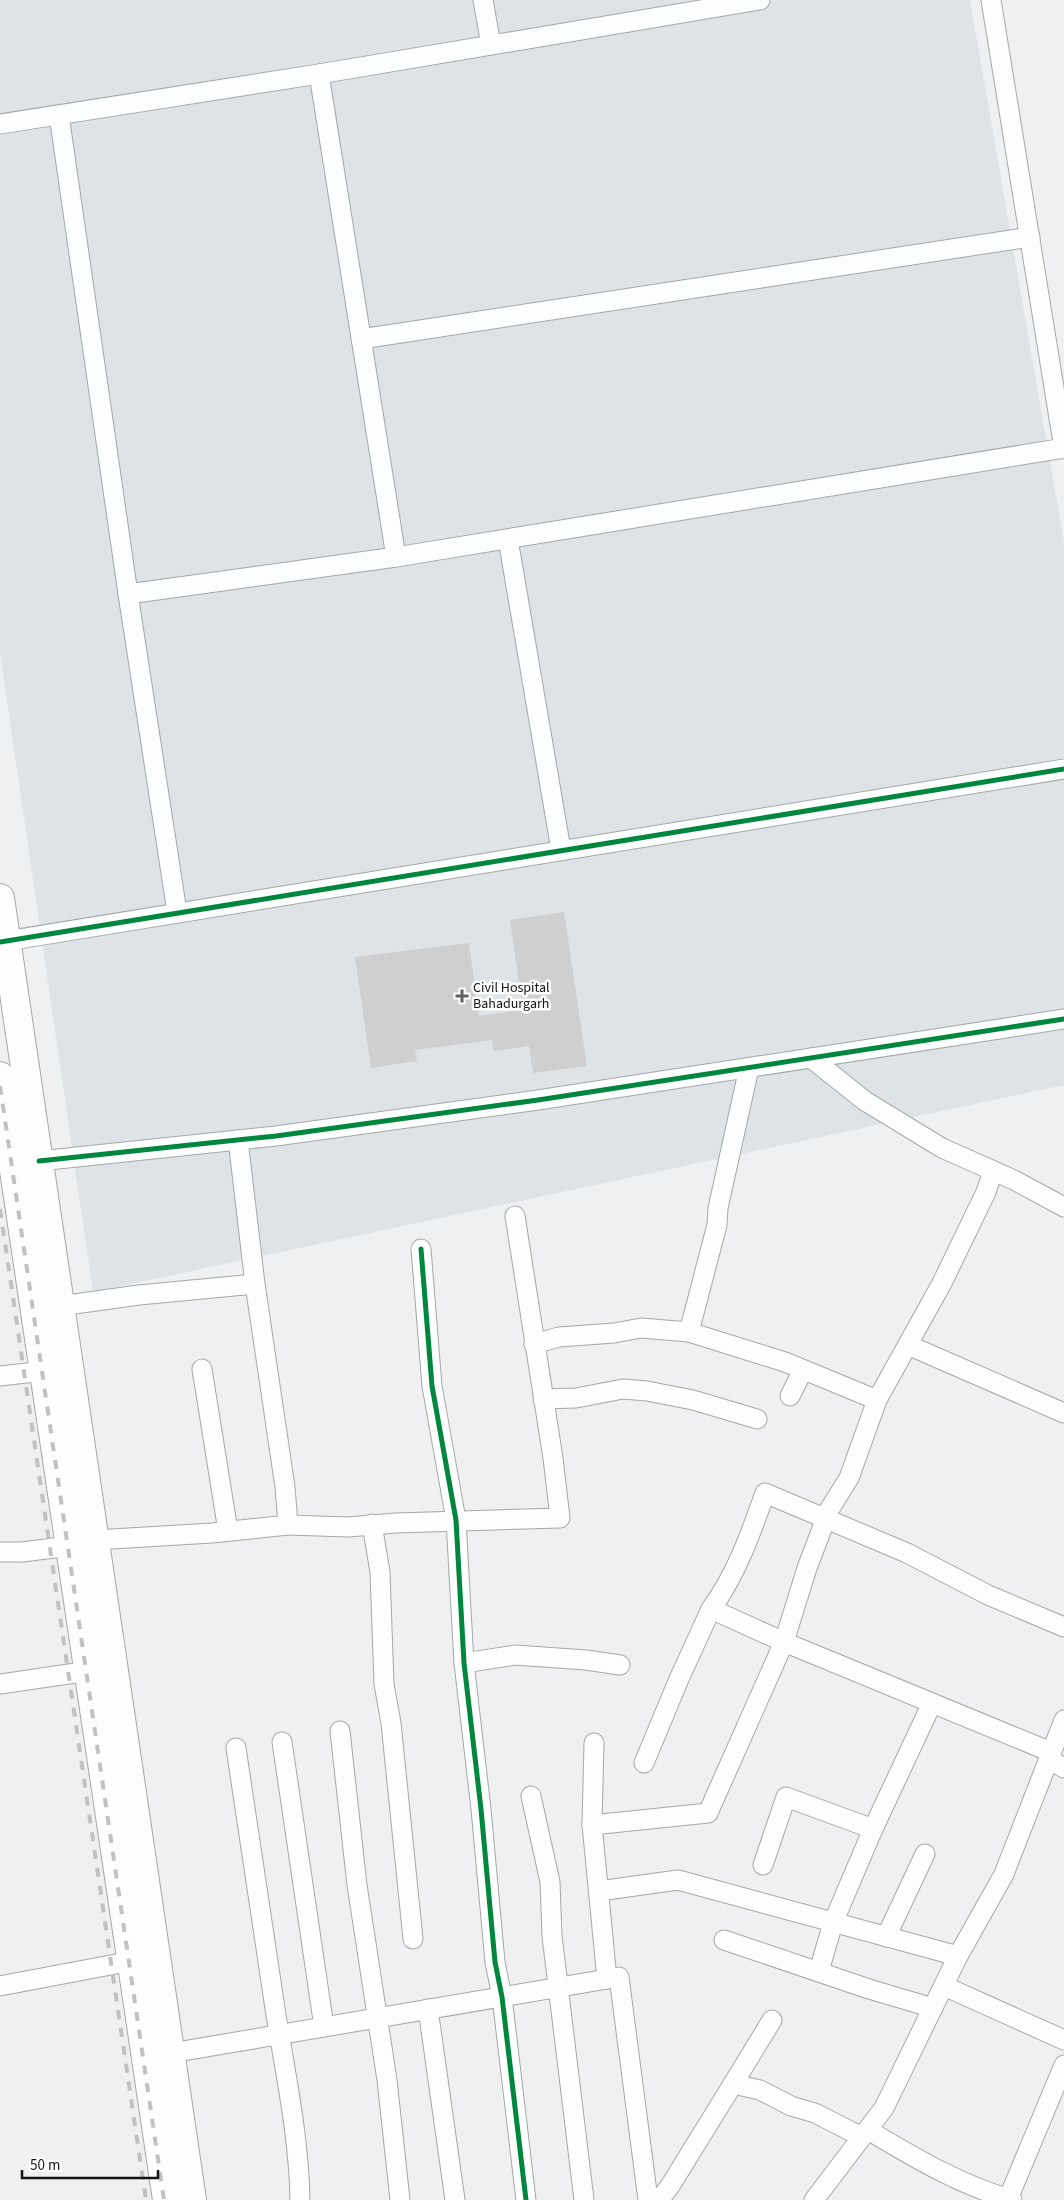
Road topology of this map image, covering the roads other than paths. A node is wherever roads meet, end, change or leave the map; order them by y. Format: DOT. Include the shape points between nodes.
graph roads {
  1 [pos="483,0"];
  2 [pos="760,0"];
  3 [pos="991,0"];
  4 [pos="491,45"];
  5 [pos="319,74"];
  6 [pos="59,115"];
  7 [pos="0,124"];
  8 [pos="1030,237"];
  9 [pos="361,339"];
  10 [pos="1064,448"];
  11 [pos="508,539"];
  12 [pos="396,558"];
  13 [pos="128,594"];
  14 [pos="1064,769"];
  15 [pos="561,850"];
  16 [pos="0,898"];
  17 [pos="177,912"];
  18 [pos="3,941"];
  19 [pos="1064,1019"];
  20 [pos="810,1058"];
  21 [pos="749,1068"];
  22 [pos="0,1076"];
  23 [pos="238,1140"];
  24 [pos="39,1161"];
  25 [pos="993,1171"];
  26 [pos="8,1193"];
  27 [pos="1064,1207"];
  28 [pos="515,1216"];
  29 [pos="421,1249"];
  30 [pos="254,1284"];
  31 [pos="60,1306"];
  32 [pos="689,1332"];
  33 [pos="534,1344"];
  34 [pos="908,1345"];
  35 [pos="202,1369"];
  36 [pos="803,1370"];
  37 [pos="44,1371"];
  38 [pos="0,1376"];
  39 [pos="790,1396"];
  40 [pos="543,1399"];
  41 [pos="877,1400"];
  42 [pos="1064,1412"];
  43 [pos="757,1419"];
  44 [pos="826,1518"];
  45 [pos="456,1520"];
  46 [pos="372,1524"];
  47 [pos="288,1525"];
  48 [pos="228,1532"];
  49 [pos="83,1543"];
  50 [pos="0,1552"];
  51 [pos="710,1609"];
  52 [pos="1064,1627"];
  53 [pos="784,1642"];
  54 [pos="464,1663"];
  55 [pos="620,1665"];
  56 [pos="89,1671"];
  57 [pos="0,1684"];
  58 [pos="932,1703"];
  59 [pos="1064,1720"];
  60 [pos="340,1731"];
  61 [pos="282,1742"];
  62 [pos="594,1743"];
  63 [pos="236,1748"];
  64 [pos="1055,1760"];
  65 [pos="644,1763"];
  66 [pos="531,1796"];
  67 [pos="592,1825"];
  68 [pos="873,1829"];
  69 [pos="925,1854"];
  70 [pos="763,1865"];
  71 [pos="598,1891"];
  72 [pos="833,1923"];
  73 [pos="886,1937"];
  74 [pos="413,1939"];
  75 [pos="724,1940"];
  76 [pos="958,1956"];
  77 [pos="132,1961"];
  78 [pos="819,1971"];
  79 [pos="607,1979"];
  80 [pos="0,1986"];
  81 [pos="944,1986"];
  82 [pos="559,1987"];
  83 [pos="502,1997"];
  84 [pos="933,2008"];
  85 [pos="428,2009"];
  86 [pos="378,2018"];
  87 [pos="772,2020"];
  88 [pos="324,2027"];
  89 [pos="279,2035"];
  90 [pos="1064,2040"];
  91 [pos="158,2055"];
  92 [pos="1064,2065"];
  93 [pos="733,2084"];
  94 [pos="865,2133"];
  95 [pos="976,2195"];
  96 [pos="1010,2199"];
  97 [pos="168,2200"];
  98 [pos="192,2200"];
  99 [pos="300,2200"];
  100 [pos="400,2200"];
  101 [pos="455,2200"];
  102 [pos="526,2200"];
  103 [pos="584,2200"];
  104 [pos="648,2200"];
  105 [pos="659,2200"];
  106 [pos="814,2200"];
  1 -- 4 [label="street"];
  2 -- 4 [label="street"];
  3 -- 8 [label="street"];
  4 -- 5 [label="street"];
  5 -- 6 [label="street"];
  5 -- 9 [label="street"];
  6 -- 7 [label="street"];
  6 -- 13 [label="street"];
  8 -- 9 [label="street"];
  8 -- 10 [label="street"];
  9 -- 12 [label="street"];
  10 -- 11 [label="street"];
  11 -- 12 [label="street"];
  11 -- 15 [label="street"];
  12 -- 13 [label="street"];
  13 -- 17 [label="street"];
  14 -- 15 [label="street"];
  15 -- 17 [label="street"];
  16 -- 18 [label="main road"];
  17 -- 18 [label="street"];
  18 -- 24 [label="main road"];
  19 -- 20 [label="street"];
  20 -- 21 [label="street"];
  20 -- 25 [label="street" via="865,1101 942,1148"];
  21 -- 23 [label="street"];
  21 -- 32 [label="street" via="718,1208 718,1225"];
  22 -- 26 [label="main road"];
  23 -- 24 [label="street"];
  23 -- 30 [label="street"];
  24 -- 31 [label="main road"];
  25 -- 27 [label="street"];
  25 -- 34 [label="street" via="960,1247"];
  26 -- 37 [label="main road"];
  28 -- 33 [label="street"];
  29 -- 45 [label="street" via="432,1386"];
  30 -- 31 [label="street"];
  30 -- 47 [label="street"];
  31 -- 49 [label="main road"];
  32 -- 33 [label="street" via="641,1328 559,1337"];
  32 -- 36 [label="street"];
  33 -- 40 [label="street"];
  34 -- 41 [label="street"];
  34 -- 42 [label="street"];
  35 -- 48 [label="street"];
  36 -- 39 [label="street"];
  36 -- 41 [label="street"];
  37 -- 38 [label="street"];
  37 -- 49 [label="main road"];
  40 -- 43 [label="street" via="576,1398 623,1389 647,1391 693,1400"];
  40 -- 45 [label="street" via="560,1518"];
  41 -- 44 [label="street" via="849,1478"];
  44 -- 51 [label="street" via="766,1493 738,1561 722,1594"];
  44 -- 52 [label="street" via="907,1553 988,1595"];
  44 -- 53 [label="street"];
  45 -- 46 [label="street"];
  45 -- 54 [label="street"];
  46 -- 47 [label="street" via="348,1527"];
  46 -- 74 [label="street" via="380,1572 384,1684 391,1723"];
  47 -- 48 [label="street"];
  48 -- 49 [label="street"];
  49 -- 50 [label="street"];
  49 -- 56 [label="main road"];
  49 -- 91 [label="main road"];
  51 -- 53 [label="street"];
  51 -- 65 [label="street"];
  53 -- 58 [label="street"];
  53 -- 67 [label="street" via="708,1813"];
  54 -- 55 [label="street" via="515,1655"];
  54 -- 83 [label="street" via="495,1962"];
  56 -- 57 [label="street"];
  56 -- 77 [label="main road"];
  58 -- 64 [label="street"];
  58 -- 68 [label="street"];
  59 -- 64 [label="street"];
  60 -- 86 [label="street" via="357,1885"];
  61 -- 88 [label="street"];
  62 -- 67 [label="street"];
  63 -- 89 [label="street"];
  64 -- 76 [label="street" via="1004,1874"];
  66 -- 82 [label="street" via="550,1882 552,1936"];
  67 -- 71 [label="street"];
  68 -- 70 [label="street" via="786,1797"];
  68 -- 72 [label="street"];
  69 -- 73 [label="street"];
  71 -- 72 [label="street" via="678,1880"];
  71 -- 79 [label="street"];
  72 -- 73 [label="street"];
  72 -- 78 [label="street"];
  73 -- 76 [label="street"];
  75 -- 78 [label="street"];
  76 -- 81 [label="street"];
  77 -- 80 [label="street"];
  77 -- 91 [label="main road"];
  78 -- 84 [label="street"];
  79 -- 82 [label="street"];
  79 -- 104 [label="street" via="619,1977"];
  81 -- 84 [label="street"];
  81 -- 90 [label="street"];
  82 -- 83 [label="street"];
  82 -- 103 [label="street"];
  83 -- 85 [label="street"];
  83 -- 102 [label="street"];
  84 -- 94 [label="street" via="884,2108"];
  85 -- 86 [label="street"];
  85 -- 101 [label="street"];
  86 -- 88 [label="street"];
  86 -- 100 [label="street"];
  87 -- 93 [label="street"];
  88 -- 89 [label="street"];
  89 -- 91 [label="street"];
  89 -- 99 [label="street" via="298,2162"];
  91 -- 97 [label="main road"];
  91 -- 98 [label="main road"];
  92 -- 96 [label="street"];
  93 -- 94 [label="street" via="760,2090 791,2106"];
  93 -- 105 [label="street"];
  94 -- 95 [label="street" via="933,2168"];
  94 -- 106 [label="street"];
  95 -- 96 [label="street"];
}
